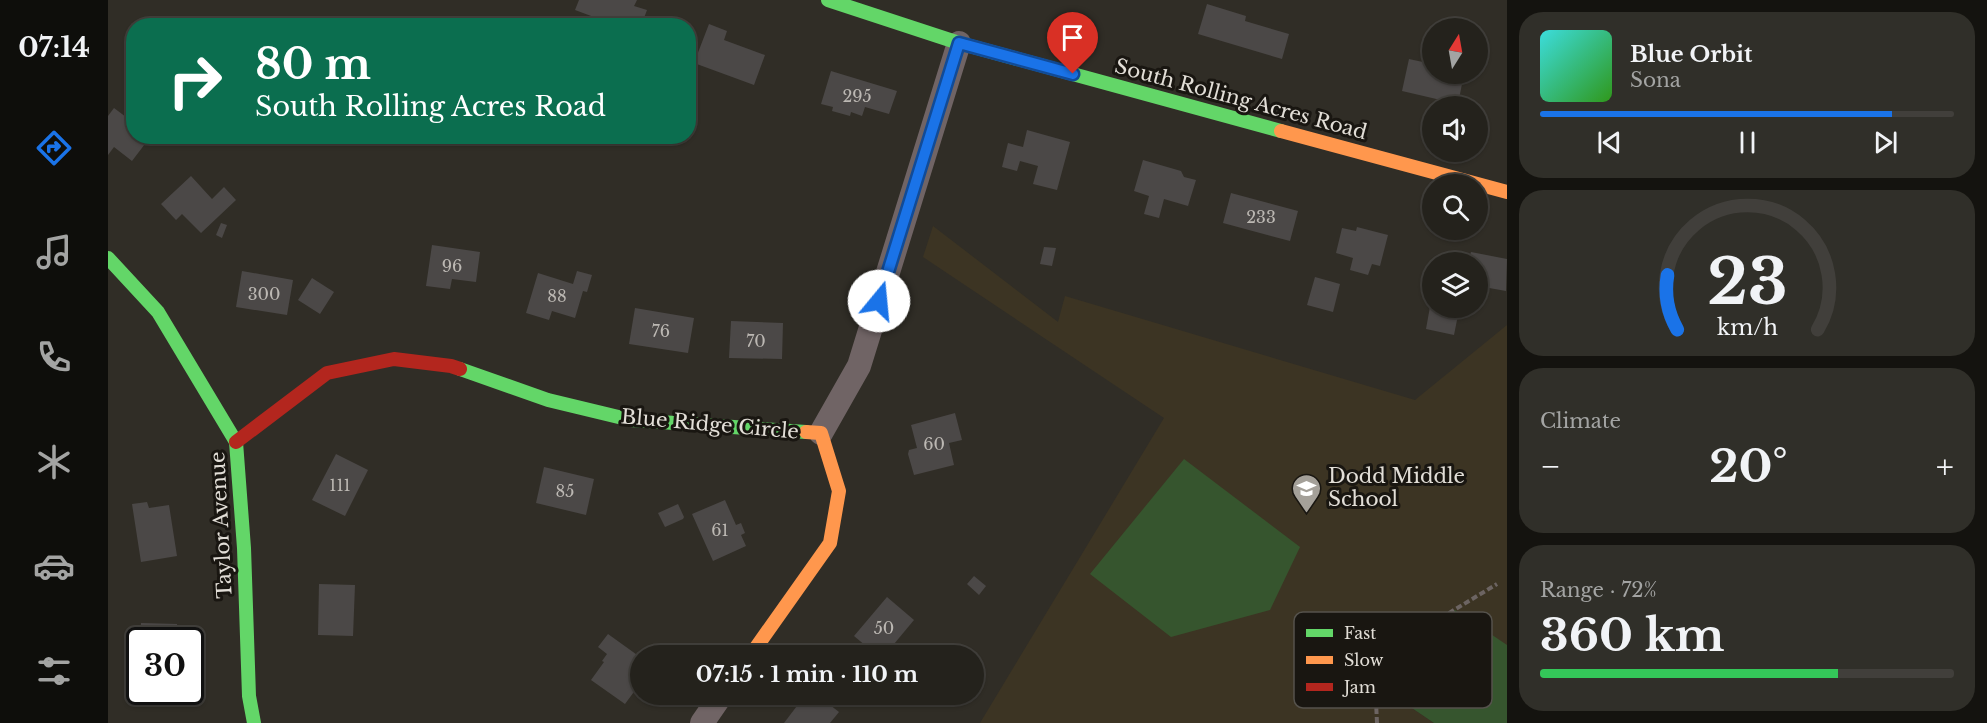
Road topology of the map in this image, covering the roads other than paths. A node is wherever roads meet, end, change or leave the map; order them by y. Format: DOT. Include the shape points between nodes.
graph roads {
  1 [pos="842,3"];
  2 [pos="959,43"];
  3 [pos="1507,192"];
  4 [pos="108,258"];
  5 [pos="821,433"];
  6 [pos="237,442"];
  7 [pos="758,645"];
  8 [pos="714,705"];
  9 [pos="254,723"];
  10 [pos="702,723"];
  1 -- 2 [label="street, South Rolling Acres Road"];
  2 -- 3 [label="street, South Rolling Acres Road"];
  2 -- 5 [label="street" via="859,366"];
  4 -- 6 [label="street, Taylor Avenue" via="158,312"];
  5 -- 6 [label="street, Blue Ridge Circle" via="631,420 548,400 451,366 394,358 327,373"];
  5 -- 7 [label="street, Blue Ridge Circle" via="839,491 830,543"];
  6 -- 9 [label="street, Taylor Avenue" via="249,696"];
  8 -- 10 [label="street"];
}
